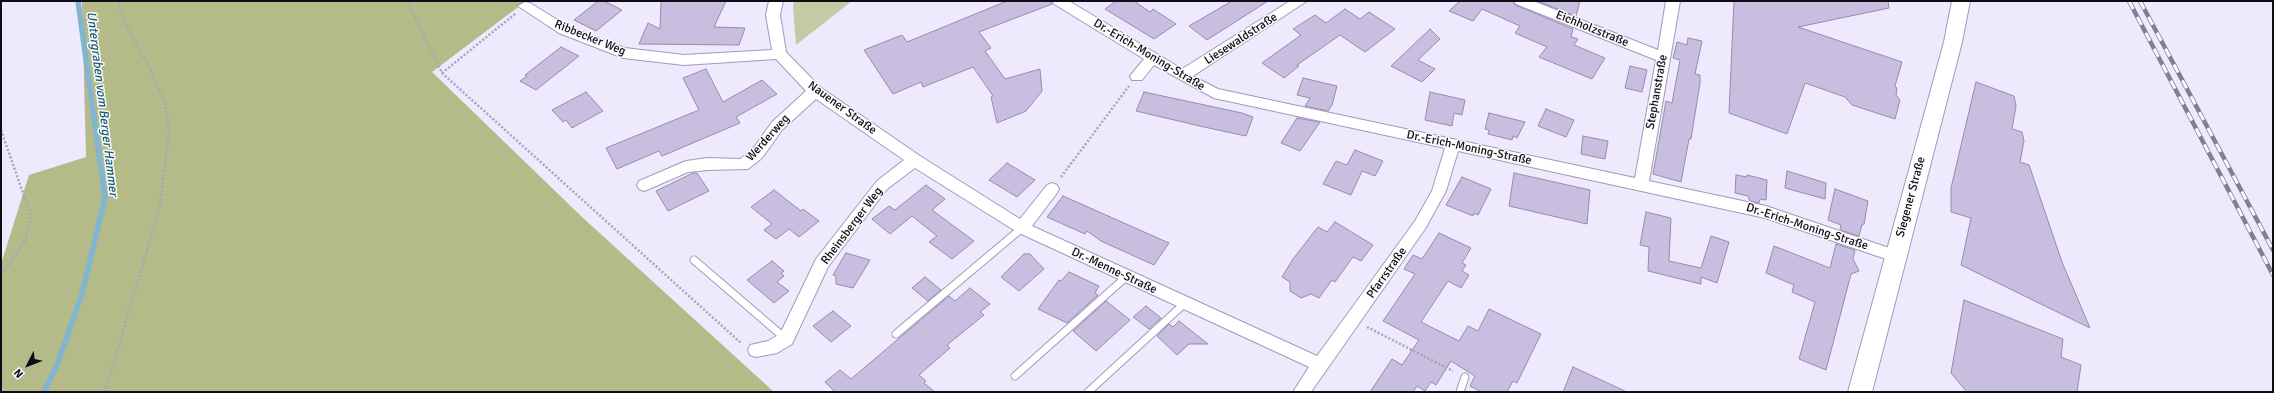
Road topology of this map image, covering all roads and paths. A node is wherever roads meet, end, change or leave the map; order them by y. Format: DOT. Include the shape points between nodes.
graph roads {
  1 [pos="118,1"];
  2 [pos="407,1"];
  3 [pos="776,1"];
  4 [pos="1300,1"];
  5 [pos="1522,1"];
  6 [pos="1673,1"];
  7 [pos="1961,1"];
  8 [pos="1066,2"];
  9 [pos="525,6"];
  10 [pos="778,54"];
  11 [pos="1152,58"];
  12 [pos="1663,58"];
  13 [pos="442,73"];
  14 [pos="1136,76"];
  15 [pos="1182,76"];
  16 [pos="815,91"];
  17 [pos="1,130"];
  18 [pos="1453,145"];
  19 [pos="915,160"];
  20 [pos="1641,184"];
  21 [pos="644,185"];
  22 [pos="1052,189"];
  23 [pos="1022,228"];
  24 [pos="1895,256"];
  25 [pos="694,260"];
  26 [pos="1,273"];
  27 [pos="1126,277"];
  28 [pos="1184,304"];
  29 [pos="1354,320"];
  30 [pos="896,334"];
  31 [pos="786,340"];
  32 [pos="756,350"];
  33 [pos="1321,365"];
  34 [pos="1015,376"];
  35 [pos="1465,377"];
  36 [pos="105,392"];
  37 [pos="1088,392"];
  38 [pos="1301,392"];
  39 [pos="1460,392"];
  40 [pos="1860,392"];
  1 -- 36 [label="path" via="127,27 148,64 165,103 169,130 160,206"];
  2 -- 13 [label="path"];
  3 -- 10 [label="street" via="774,15"];
  4 -- 15 [label="street, Liesewaldstraße"];
  5 -- 12 [label="street, Eichholzstraße"];
  6 -- 12 [label="street, Stephanstraße"];
  7 -- 24 [label="main road, Siegener Straße" via="1953,42"];
  8 -- 11 [label="street, Dr.-Erich-Moning-Straße"];
  9 -- 10 [label="street, Ribbecker Weg" via="564,30 622,53 684,60"];
  9 -- 13 [label="path"];
  10 -- 16 [label="street, Nauener Straße"];
  11 -- 14 [label="street"];
  11 -- 15 [label="street, Dr.-Erich-Moning-Straße"];
  12 -- 20 [label="street, Stephanstraße"];
  13 -- 32 [label="path" via="730,334 745,346"];
  14 -- 22 [label="path"];
  15 -- 18 [label="street, Dr.-Erich-Moning-Straße" via="1214,93"];
  16 -- 19 [label="street, Nauener Straße"];
  16 -- 21 [label="street, Werderweg" via="777,126 757,154 743,165 708,164 686,167"];
  17 -- 26 [label="path" via="31,216 25,240"];
  18 -- 20 [label="street, Dr.-Erich-Moning-Straße"];
  18 -- 29 [label="street, Pfarrstraße" via="1439,191 1420,226"];
  19 -- 23 [label="street, Dr.-Menne-Straße"];
  19 -- 31 [label="street, Rheinsberger Weg" via="882,185 822,263"];
  20 -- 24 [label="street, Dr.-Erich-Moning-Straße" via="1766,212"];
  22 -- 23 [label="street"];
  23 -- 27 [label="street, Dr.-Menne-Straße"];
  23 -- 30 [label="lane"];
  24 -- 40 [label="main road, Siegener Straße"];
  25 -- 31 [label="lane"];
  27 -- 28 [label="street, Dr.-Menne-Straße"];
  27 -- 34 [label="lane"];
  28 -- 33 [label="street, Dr.-Menne-Straße"];
  28 -- 37 [label="lane"];
  29 -- 33 [label="street, Pfarrstraße"];
  29 -- 35 [label="path"];
  31 -- 32 [label="street" via="771,348"];
  33 -- 38 [label="street, Pfarrstraße"];
  35 -- 39 [label="lane"];
}
